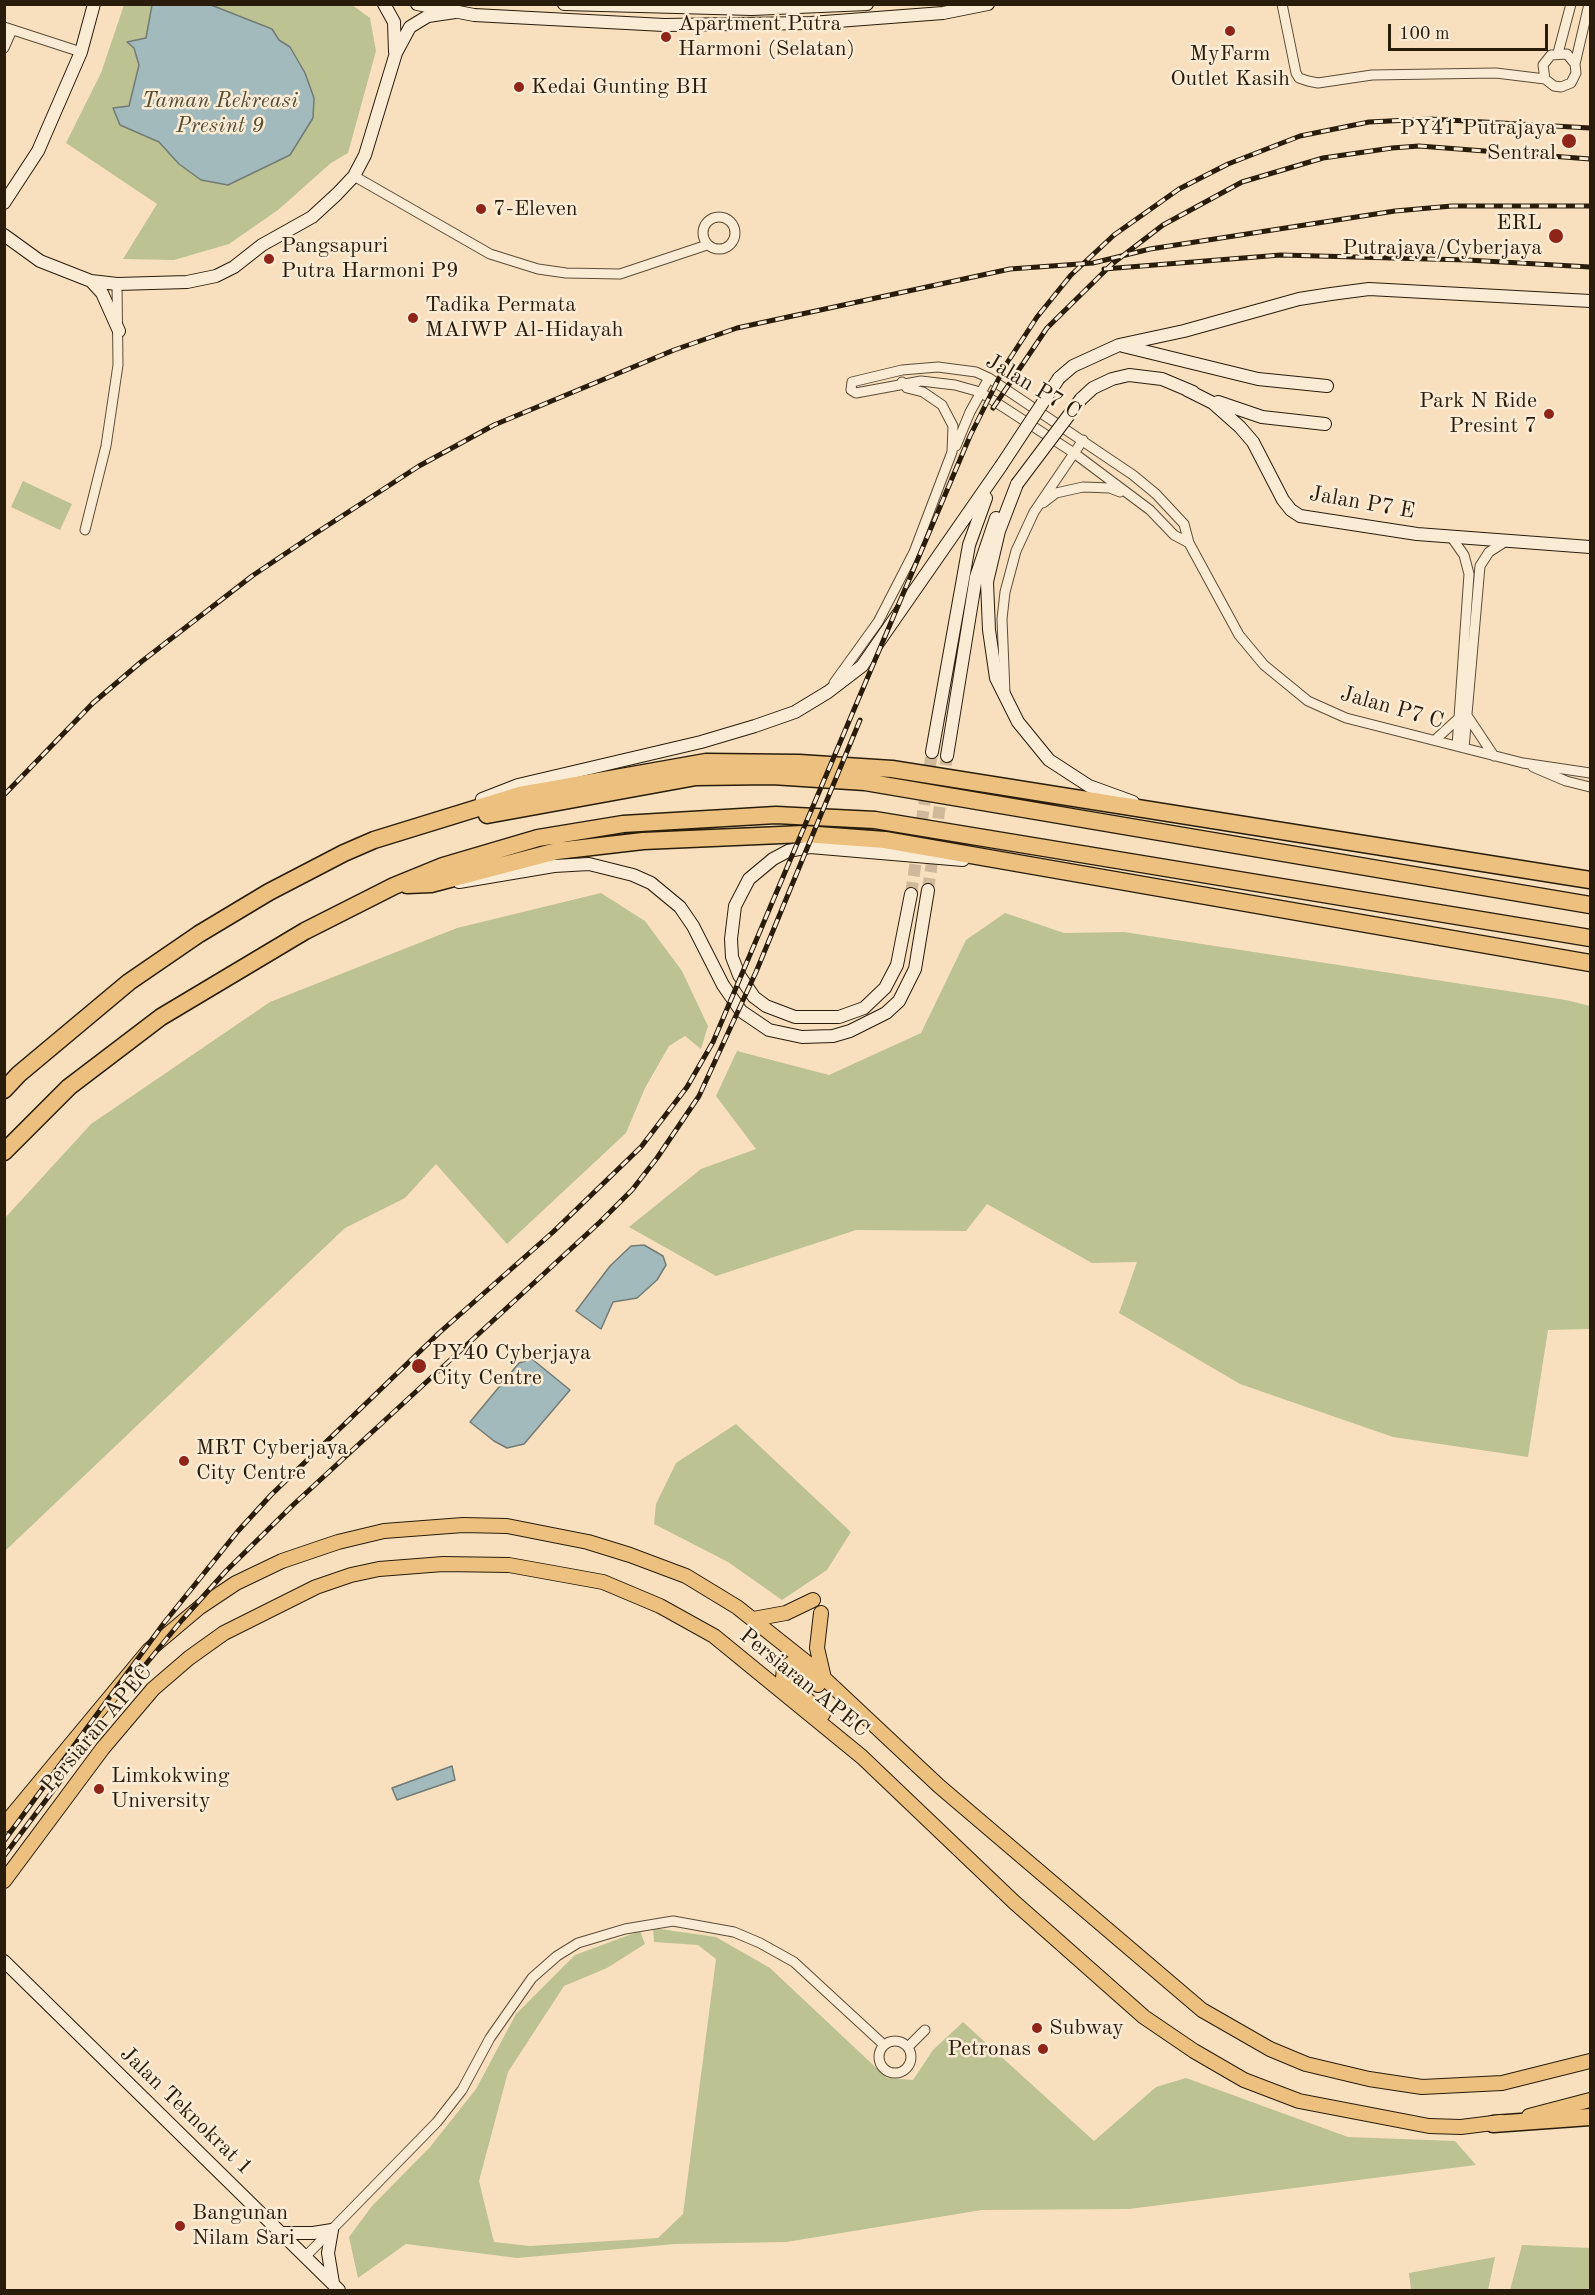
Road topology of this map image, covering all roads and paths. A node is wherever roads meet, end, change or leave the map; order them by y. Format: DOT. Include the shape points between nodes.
graph roads {
  1 [pos="101,4"];
  2 [pos="384,4"];
  3 [pos="417,4"];
  4 [pos="564,4"];
  5 [pos="687,4"];
  6 [pos="867,4"];
  7 [pos="988,4"];
  8 [pos="1571,4"];
  9 [pos="1589,4"];
  10 [pos="1284,6"];
  11 [pos="749,7"];
  12 [pos="672,8"];
  13 [pos="93,11"];
  14 [pos="455,12"];
  15 [pos="8,29"];
  16 [pos="4,48"];
  17 [pos="81,52"];
  18 [pos="396,53"];
  19 [pos="1558,53"];
  20 [pos="1575,64"];
  21 [pos="1545,79"];
  22 [pos="354,176"];
  23 [pos="4,203"];
  24 [pos="4,235"];
  25 [pos="707,245"];
  26 [pos="91,281"];
  27 [pos="117,284"];
  28 [pos="1590,301"];
  29 [pos="119,331"];
  30 [pos="1119,345"];
  31 [pos="902,370"];
  32 [pos="989,378"];
  33 [pos="903,383"];
  34 [pos="1327,386"];
  35 [pos="1187,390"];
  36 [pos="980,392"];
  37 [pos="1325,424"];
  38 [pos="1083,440"];
  39 [pos="1074,453"];
  40 [pos="948,465"];
  41 [pos="1001,465"];
  42 [pos="1017,484"];
  43 [pos="1130,497"];
  44 [pos="1034,512"];
  45 [pos="85,530"];
  46 [pos="1452,538"];
  47 [pos="1189,543"];
  48 [pos="1503,543"];
  49 [pos="1590,548"];
  50 [pos="828,692"];
  51 [pos="1005,702"];
  52 [pos="1464,717"];
  53 [pos="1435,740"];
  54 [pos="1460,747"];
  55 [pos="932,752"];
  56 [pos="947,756"];
  57 [pos="1494,756"];
  58 [pos="1523,763"];
  59 [pos="1590,773"];
  60 [pos="1590,787"];
  61 [pos="1243,824"];
  62 [pos="374,840"];
  63 [pos="1015,865"];
  64 [pos="1590,880"];
  65 [pos="431,884"];
  66 [pos="394,886"];
  67 [pos="928,890"];
  68 [pos="269,892"];
  69 [pos="911,894"];
  70 [pos="1590,904"];
  71 [pos="1590,938"];
  72 [pos="1589,963"];
  73 [pos="4,1090"];
  74 [pos="4,1152"];
  75 [pos="813,1600"];
  76 [pos="821,1613"];
  77 [pos="753,1619"];
  78 [pos="824,1678"];
  79 [pos="879,1730"];
  80 [pos="862,1757"];
  81 [pos="4,1825"];
  82 [pos="4,1881"];
  83 [pos="4,1961"];
  84 [pos="925,2030"];
  85 [pos="884,2045"];
  86 [pos="908,2047"];
  87 [pos="1590,2061"];
  88 [pos="1590,2100"];
  89 [pos="1590,2117"];
  90 [pos="1493,2124"];
  91 [pos="332,2230"];
  92 [pos="282,2233"];
  93 [pos="306,2256"];
  94 [pos="337,2288"];
  1 -- 13 [label="street"];
  2 -- 18 [label="street" via="394,22"];
  3 -- 14 [label="street"];
  4 -- 12 [label="street"];
  5 -- 12 [label="street"];
  6 -- 11 [label="street"];
  7 -- 14 [label="street" via="943,13 811,23 664,26"];
  8 -- 19 [label="street"];
  9 -- 20 [label="street"];
  10 -- 21 [label="street" via="1296,73 1308,81 1372,75 1496,73"];
  11 -- 12 [label="street"];
  13 -- 17 [label="street"];
  14 -- 18 [label="street" via="428,16 410,27"];
  15 -- 16 [label="street"];
  15 -- 17 [label="street"];
  17 -- 23 [label="street" via="38,151"];
  18 -- 22 [label="street" via="378,119"];
  19 -- 20 [label="street" via="1566,54"];
  19 -- 21 [label="street" via="1543,65"];
  20 -- 21 [label="street" via="1576,73 1568,85 1557,87"];
  22 -- 25 [label="street" via="490,254 538,269 620,274"];
  22 -- 27 [label="street" via="317,213 216,276 188,282"];
  24 -- 26 [label="street" via="40,261"];
  26 -- 27 [label="street"];
  26 -- 29 [label="street" via="102,293"];
  27 -- 29 [label="street"];
  28 -- 30 [label="street" via="1369,289 1299,299"];
  29 -- 45 [label="street" via="106,446"];
  30 -- 34 [label="street" via="1258,379"];
  30 -- 41 [label="street, bridge" via="1073,366 1059,378"];
  31 -- 32 [label="street, Jalan P7 C" via="960,369"];
  31 -- 33 [label="street"];
  31 -- 33 [label="street, Jalan P7 C" via="850,385 856,393"];
  32 -- 36 [label="street"];
  32 -- 38 [label="street, Jalan P7 C"];
  33 -- 36 [label="street, Jalan P7 C" via="939,382"];
  33 -- 40 [label="street" via="932,397 948,416 954,437"];
  35 -- 37 [label="street" via="1262,417"];
  35 -- 42 [label="street, bridge" via="1162,379 1129,375 1093,388"];
  35 -- 46 [label="street, Jalan P7 E" via="1213,403 1240,427 1253,442 1291,510 1300,516"];
  36 -- 39 [label="street, Jalan P7 C"];
  36 -- 40 [label="street"];
  38 -- 39 [label="street"];
  38 -- 47 [label="street, Jalan P7 C" via="1156,494 1184,524"];
  39 -- 43 [label="street, Jalan P7 C"];
  39 -- 44 [label="street"];
  40 -- 50 [label="street" via="914,552 878,622"];
  41 -- 50 [label="street" via="862,666"];
  41 -- 55 [label="street" via="969,545"];
  42 -- 51 [label="street" via="999,531 987,582 992,658"];
  42 -- 56 [label="street" via="998,515 980,560"];
  43 -- 44 [label="street" via="1110,488 1083,486 1056,493"];
  43 -- 47 [label="street, Jalan P7 C"];
  44 -- 51 [label="street" via="1016,551 1005,592"];
  46 -- 48 [label="street, Jalan P7 E"];
  46 -- 52 [label="street" via="1464,555 1468,574"];
  47 -- 53 [label="street, Jalan P7 C" via="1239,635 1280,681 1308,701 1346,718"];
  48 -- 49 [label="street, Jalan P7 E"];
  48 -- 52 [label="street" via="1489,552 1480,566"];
  50 -- 62 [label="street" via="795,712 755,726 518,785"];
  51 -- 61 [label="street" via="1049,760 1089,786 1128,801"];
  52 -- 53 [label="street"];
  52 -- 54 [label="street"];
  52 -- 57 [label="street"];
  53 -- 54 [label="street, Jalan P7 C"];
  54 -- 57 [label="street, Jalan P7 C"];
  57 -- 58 [label="street, Jalan P7 C"];
  58 -- 59 [label="street, Jalan P7 C"];
  58 -- 60 [label="street, Jalan P7 C"];
  61 -- 62 [label="highway" via="892,770 740,761 662,768 520,795"];
  61 -- 64 [label="highway"];
  62 -- 68 [label="highway"];
  63 -- 65 [label="highway" via="885,840 804,834 734,836 557,851"];
  63 -- 69 [label="street" via="810,847 788,851 749,879 735,906 732,948 739,975 754,998 795,1017 838,1017 864,1008 885,988 897,965"];
  63 -- 72 [label="highway"];
  65 -- 66 [label="highway"];
  65 -- 67 [label="street" via="475,882 572,864 590,864 633,875 651,883 680,907 741,1011 770,1030 802,1037 850,1031 886,1013 899,1001 915,969"];
  66 -- 71 [label="highway" via="487,852 578,830 705,817 803,816 926,827"];
  66 -- 74 [label="highway" via="305,931 161,1017 69,1087"];
  68 -- 70 [label="highway" via="340,861 487,815 696,777 772,776 874,783"];
  68 -- 73 [label="highway" via="129,982"];
  75 -- 77 [label="main road" via="786,1613"];
  76 -- 78 [label="main road" via="817,1648"];
  77 -- 78 [label="main road, Persiaran APEC"];
  77 -- 81 [label="main road, Persiaran APEC" via="686,1575 588,1542 507,1526 384,1531 338,1542 282,1561 236,1584 200,1607 149,1650"];
  78 -- 79 [label="main road, Persiaran APEC"];
  79 -- 80 [label="main road" via="864,1723 800,1670 790,1664 784,1668 783,1678 852,1739"];
  79 -- 87 [label="main road, Persiaran APEC" via="939,1786 1202,2010 1270,2049 1306,2064 1422,2087 1502,2083"];
  80 -- 82 [label="main road, Persiaran APEC" via="714,1636 660,1606 603,1582 509,1565 442,1564 379,1569 316,1587 224,1633 189,1658 153,1689 103,1748"];
  80 -- 90 [label="main road, Persiaran APEC" via="1065,1948 1144,2017 1194,2051 1244,2080 1299,2101 1429,2126"];
  83 -- 92 [label="street, Jalan Teknokrat 1"];
  84 -- 86 [label="street"];
  85 -- 86 [label="street" via="899,2041"];
  85 -- 86 [label="street" via="880,2059 885,2068 894,2072 904,2070 910,2062"];
  85 -- 91 [label="street" via="794,1962 734,1932 673,1921 635,1926 586,1941 557,1956 532,1978 490,2038 462,2090 437,2122"];
  88 -- 90 [label="main road, Persiaran APEC"];
  89 -- 90 [label="highway"];
  91 -- 92 [label="street"];
  91 -- 93 [label="street"];
  91 -- 94 [label="street" via="328,2253"];
  92 -- 93 [label="street, Jalan Teknokrat 1"];
  93 -- 94 [label="street, Jalan Teknokrat 1"];
}
